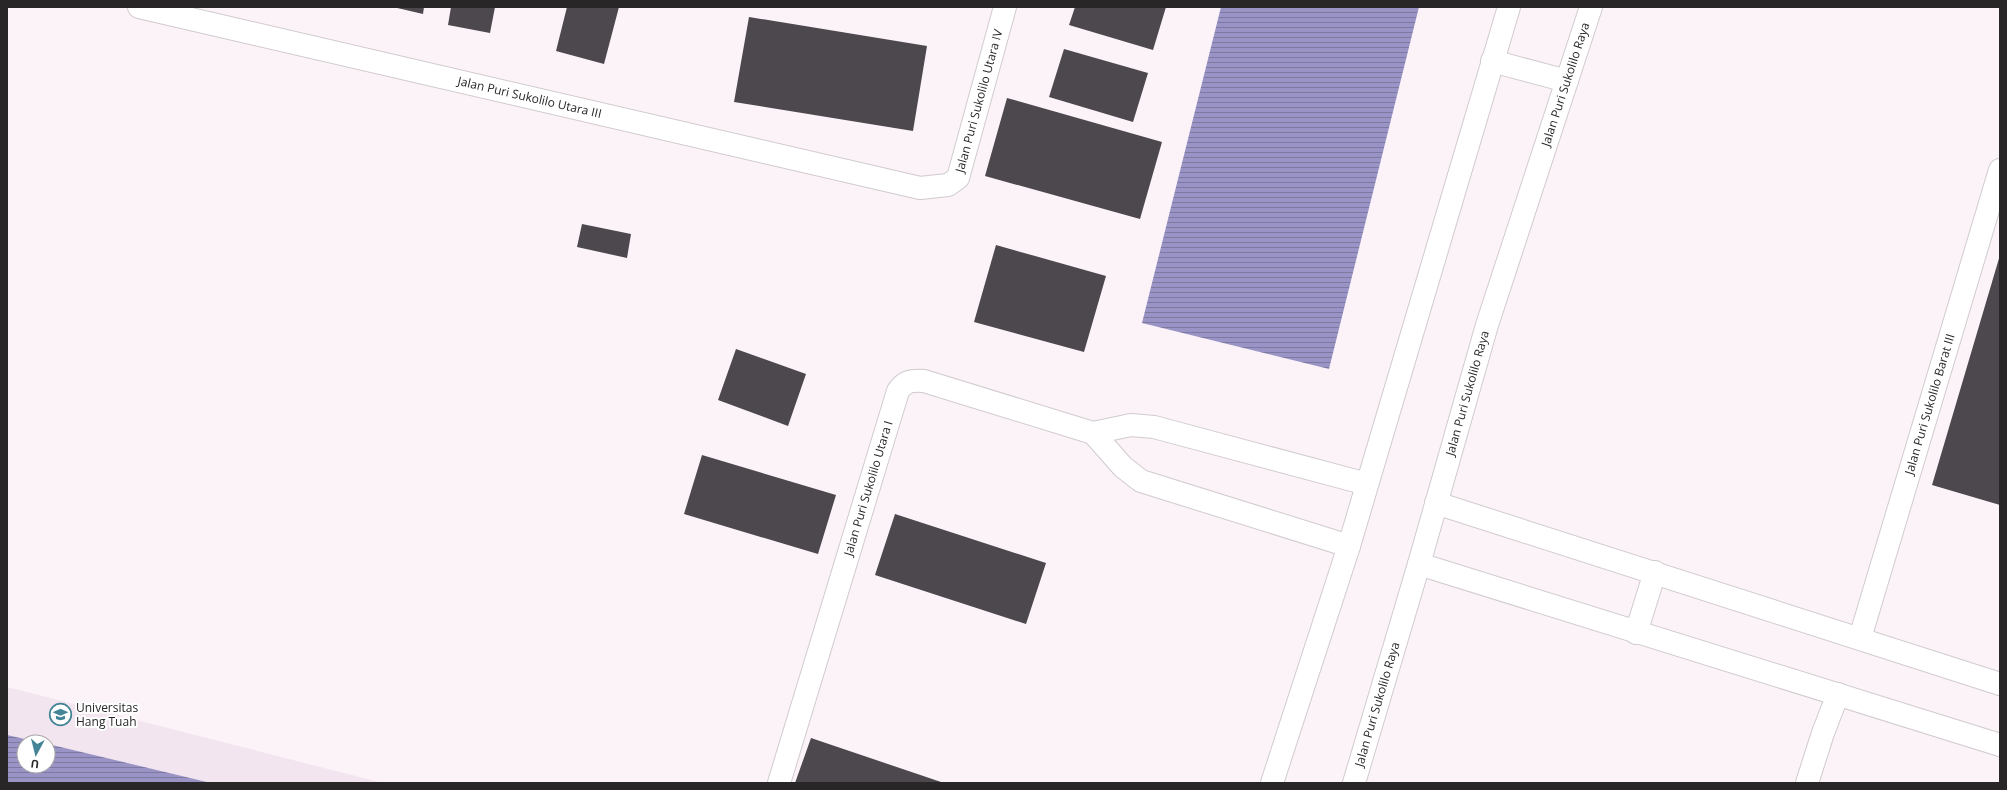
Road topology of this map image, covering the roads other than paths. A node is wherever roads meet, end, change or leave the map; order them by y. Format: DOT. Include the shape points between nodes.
graph roads {
  1 [pos="139,7"];
  2 [pos="1006,7"];
  3 [pos="1509,7"];
  4 [pos="1591,7"];
  5 [pos="1492,61"];
  6 [pos="1567,81"];
  7 [pos="2000,170"];
  8 [pos="920,188"];
  9 [pos="1093,433"];
  10 [pos="1367,484"];
  11 [pos="1436,503"];
  12 [pos="1349,546"];
  13 [pos="1419,564"];
  14 [pos="1655,572"];
  15 [pos="1636,633"];
  16 [pos="1860,638"];
  17 [pos="2000,684"];
  18 [pos="1838,694"];
  19 [pos="2000,745"];
  20 [pos="778,783"];
  21 [pos="1272,783"];
  22 [pos="1354,783"];
  23 [pos="1808,783"];
  1 -- 8 [label="street, Jalan Puri Sukolilo Utara III"];
  2 -- 8 [label="street, Jalan Puri Sukolilo Utara IV" via="958,178 948,185"];
  3 -- 5 [label="street"];
  4 -- 6 [label="street, Jalan Puri Sukolilo Raya"];
  5 -- 6 [label="street"];
  5 -- 10 [label="street"];
  6 -- 11 [label="street, Jalan Puri Sukolilo Raya" via="1487,325"];
  7 -- 16 [label="street, Jalan Puri Sukolilo Barat III"];
  9 -- 10 [label="street" via="1131,425 1154,427"];
  9 -- 12 [label="street" via="1123,467 1141,481"];
  9 -- 20 [label="street, Jalan Puri Sukolilo Utara I" via="924,381 912,380 902,386 898,391"];
  10 -- 12 [label="street"];
  11 -- 13 [label="street, Jalan Puri Sukolilo Raya"];
  11 -- 14 [label="street"];
  12 -- 21 [label="street"];
  13 -- 15 [label="street"];
  13 -- 22 [label="street, Jalan Puri Sukolilo Raya"];
  14 -- 15 [label="street"];
  14 -- 16 [label="street"];
  15 -- 18 [label="street"];
  16 -- 17 [label="street"];
  18 -- 19 [label="street"];
  18 -- 23 [label="street" via="1823,732"];
}
